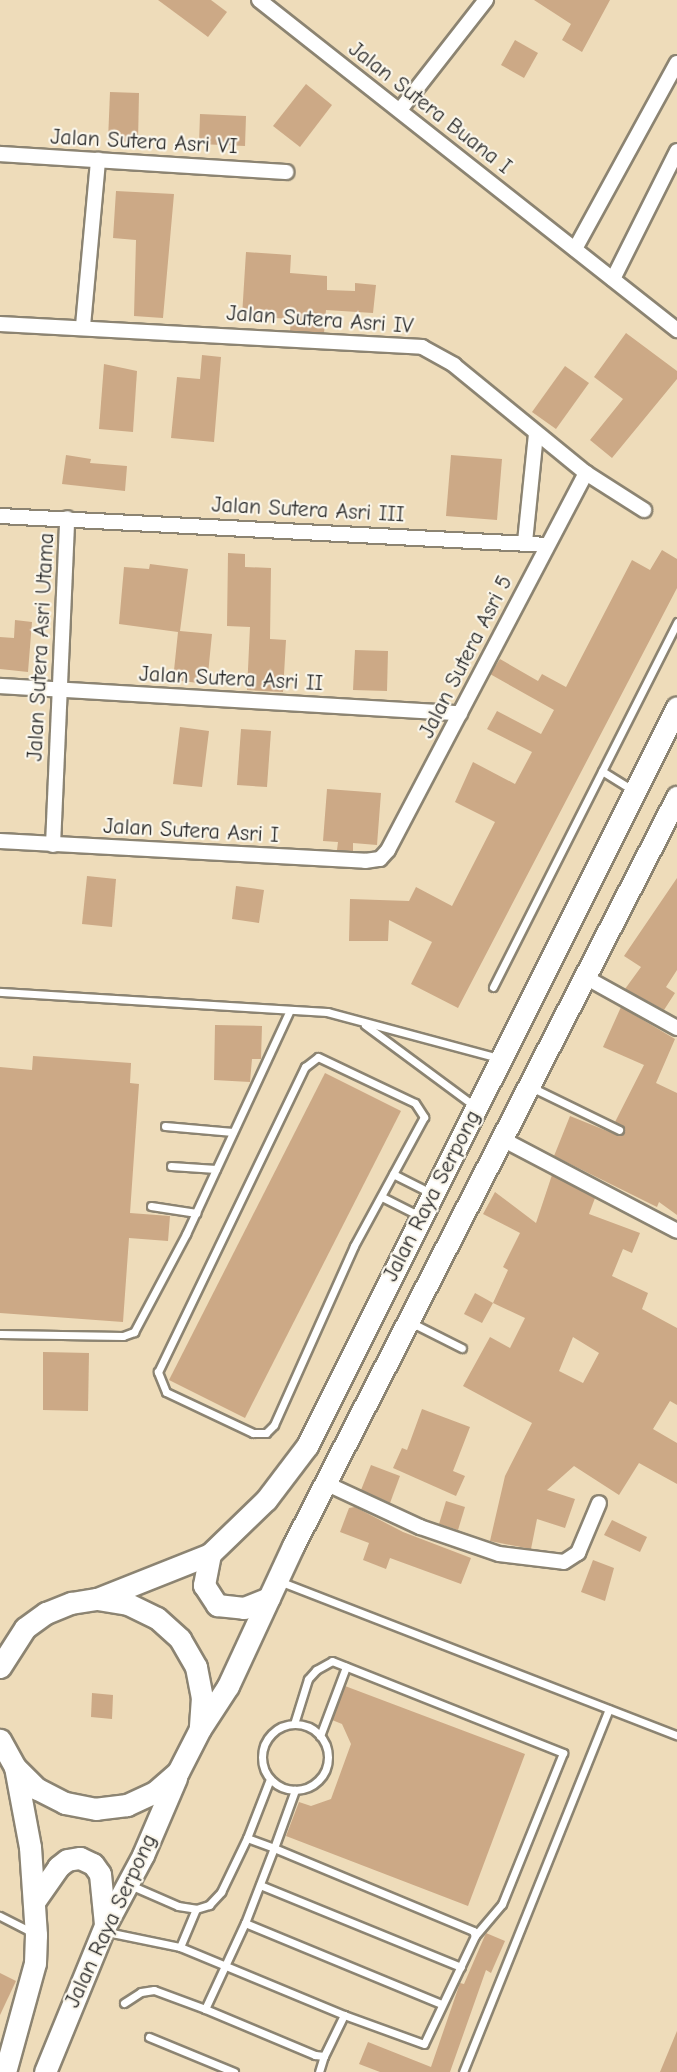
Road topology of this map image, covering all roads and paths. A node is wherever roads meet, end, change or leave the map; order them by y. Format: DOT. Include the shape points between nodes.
graph roads {
  1 [pos="259,0"];
  2 [pos="486,0"];
  3 [pos="677,63"];
  4 [pos="400,110"];
  5 [pos="677,151"];
  6 [pos="0,154"];
  7 [pos="98,160"];
  8 [pos="286,172"];
  9 [pos="575,249"];
  10 [pos="613,279"];
  11 [pos="0,324"];
  12 [pos="83,326"];
  13 [pos="677,330"];
  14 [pos="536,434"];
  15 [pos="586,472"];
  16 [pos="644,510"];
  17 [pos="0,516"];
  18 [pos="68,518"];
  19 [pos="525,542"];
  20 [pos="547,544"];
  21 [pos="677,622"];
  22 [pos="0,686"];
  23 [pos="60,690"];
  24 [pos="677,707"];
  25 [pos="460,713"];
  26 [pos="602,771"];
  27 [pos="634,790"];
  28 [pos="677,797"];
  29 [pos="0,841"];
  30 [pos="52,845"];
  31 [pos="380,859"];
  32 [pos="585,978"];
  33 [pos="493,987"];
  34 [pos="0,992"];
  35 [pos="289,1012"];
  36 [pos="365,1025"];
  37 [pos="677,1028"];
  38 [pos="501,1058"];
  39 [pos="529,1086"];
  40 [pos="478,1109"];
  41 [pos="165,1126"];
  42 [pos="619,1130"];
  43 [pos="233,1132"];
  44 [pos="504,1140"];
  45 [pos="171,1166"];
  46 [pos="216,1169"];
  47 [pos="393,1174"];
  48 [pos="434,1194"];
  49 [pos="382,1197"];
  50 [pos="151,1206"];
  51 [pos="196,1213"];
  52 [pos="422,1217"];
  53 [pos="677,1231"];
  54 [pos="408,1321"];
  55 [pos="0,1334"];
  56 [pos="462,1348"];
  57 [pos="325,1482"];
  58 [pos="599,1503"];
  59 [pos="210,1554"];
  60 [pos="273,1589"];
  61 [pos="97,1599"];
  62 [pos="0,1667"];
  63 [pos="346,1667"];
  64 [pos="609,1709"];
  65 [pos="294,1724"];
  66 [pos="200,1729"];
  67 [pos="677,1735"];
  68 [pos="320,1736"];
  69 [pos="0,1740"];
  70 [pos="15,1767"];
  71 [pos="178,1772"];
  72 [pos="270,1779"];
  73 [pos="295,1790"];
  74 [pos="247,1838"];
  75 [pos="274,1848"];
  76 [pos="128,1884"];
  77 [pos="260,1885"];
  78 [pos="196,1909"];
  79 [pos="0,1916"];
  80 [pos="36,1918"];
  81 [pos="8,1920"];
  82 [pos="245,1923"];
  83 [pos="103,1929"];
  84 [pos="475,1936"];
  85 [pos="180,1947"];
  86 [pos="224,1967"];
  87 [pos="461,1967"];
  88 [pos="124,2003"];
  89 [pos="442,2004"];
  90 [pos="205,2009"];
  91 [pos="344,2015"];
  92 [pos="149,2037"];
  93 [pos="324,2056"];
  94 [pos="5,2059"];
  95 [pos="45,2072"];
  96 [pos="234,2072"];
  97 [pos="319,2072"];
  98 [pos="463,2072"];
  1 -- 4 [label="street, Jalan Sutera Buana I"];
  2 -- 4 [label="street"];
  3 -- 9 [label="street"];
  4 -- 9 [label="street, Jalan Sutera Buana I"];
  5 -- 10 [label="street"];
  6 -- 7 [label="street, Jalan Sutera Asri VI"];
  7 -- 8 [label="street, Jalan Sutera Asri VI"];
  7 -- 12 [label="street"];
  9 -- 10 [label="street, Jalan Sutera Buana I"];
  10 -- 13 [label="street, Jalan Sutera Buana I"];
  11 -- 12 [label="street"];
  12 -- 14 [label="street, Jalan Sutera Asri IV" via="422,347 454,365"];
  14 -- 15 [label="street, Jalan Sutera Asri IV"];
  14 -- 19 [label="street"];
  15 -- 16 [label="street, Jalan Sutera Asri IV"];
  15 -- 20 [label="street, Jalan Sutera Asri 5"];
  17 -- 18 [label="street, Jalan Sutera Asri Utama"];
  18 -- 19 [label="street, Jalan Sutera Asri III"];
  18 -- 23 [label="street, Jalan Sutera Asri Utama"];
  19 -- 20 [label="street, Jalan Sutera Asri III"];
  20 -- 25 [label="street, Jalan Sutera Asri 5"];
  21 -- 26 [label="lane"];
  22 -- 23 [label="street, Jalan Sutera Asri II"];
  23 -- 25 [label="street, Jalan Sutera Asri II"];
  23 -- 30 [label="street, Jalan Sutera Asri Utama"];
  24 -- 27 [label="main road, Jalan Raya Serpong"];
  25 -- 31 [label="street, Jalan Sutera Asri 5"];
  26 -- 27 [label="lane"];
  26 -- 33 [label="lane"];
  27 -- 38 [label="main road, Jalan Raya Serpong"];
  28 -- 32 [label="main road, Jalan Raya Serpong"];
  29 -- 30 [label="street, Jalan Sutera Asri I"];
  30 -- 31 [label="street, Jalan Sutera Asri I"];
  32 -- 37 [label="street"];
  32 -- 39 [label="main road, Jalan Raya Serpong"];
  34 -- 35 [label="lane"];
  35 -- 36 [label="lane" via="327,1012"];
  35 -- 43 [label="lane"];
  36 -- 38 [label="lane" via="423,1035"];
  36 -- 40 [label="lane"];
  38 -- 40 [label="main road, Jalan Raya Serpong"];
  39 -- 42 [label="lane"];
  39 -- 44 [label="main road, Jalan Raya Serpong"];
  40 -- 48 [label="main road, Jalan Raya Serpong"];
  41 -- 43 [label="lane"];
  43 -- 46 [label="lane"];
  44 -- 53 [label="street"];
  44 -- 54 [label="main road, Jalan Raya Serpong"];
  45 -- 46 [label="lane"];
  46 -- 51 [label="lane"];
  47 -- 48 [label="lane"];
  47 -- 49 [label="lane"];
  47 -- 49 [label="lane" via="422,1127 421,1109 324,1058 312,1060 158,1372 166,1392 253,1433 271,1430 354,1246"];
  48 -- 52 [label="main road, Jalan Raya Serpong"];
  49 -- 52 [label="lane"];
  50 -- 51 [label="lane"];
  51 -- 55 [label="lane" via="129,1336"];
  52 -- 59 [label="main road, Jalan Raya Serpong" via="307,1446 266,1500"];
  54 -- 56 [label="lane"];
  54 -- 57 [label="main road, Jalan Raya Serpong"];
  57 -- 58 [label="street" via="420,1527 499,1554 564,1562 578,1553"];
  57 -- 60 [label="main road, Jalan Raya Serpong"];
  59 -- 60 [label="main road" via="204,1585 217,1605 244,1608"];
  59 -- 61 [label="main road, Jalan Raya Serpong"];
  60 -- 64 [label="lane"];
  60 -- 66 [label="main road, Jalan Raya Serpong" via="228,1686"];
  61 -- 62 [label="main road" via="71,1603 46,1613 25,1629"];
  61 -- 66 [label="main road" via="128,1604 147,1613 180,1639 198,1677 202,1697"];
  63 -- 65 [label="lane" via="332,1662 315,1670 308,1679"];
  63 -- 68 [label="lane"];
  63 -- 84 [label="lane" via="563,1753 502,1904"];
  64 -- 67 [label="lane"];
  64 -- 98 [label="lane"];
  65 -- 68 [label="lane" via="313,1729"];
  65 -- 72 [label="lane" via="276,1730 264,1744 262,1762"];
  66 -- 71 [label="main road, Jalan Raya Serpong"];
  68 -- 73 [label="lane" via="327,1751 327,1767 317,1782"];
  69 -- 70 [label="main road"];
  70 -- 71 [label="main road" via="37,1789 65,1803 96,1809 127,1805 146,1797"];
  70 -- 80 [label="main road, Jalan Raya Serpong"];
  71 -- 76 [label="main road, Jalan Raya Serpong"];
  72 -- 73 [label="lane"];
  72 -- 74 [label="lane"];
  73 -- 75 [label="lane"];
  74 -- 75 [label="lane"];
  74 -- 78 [label="lane" via="221,1892 209,1905"];
  75 -- 77 [label="lane"];
  75 -- 84 [label="lane" via="468,1928"];
  76 -- 78 [label="lane" via="178,1906"];
  76 -- 83 [label="main road, Jalan Raya Serpong"];
  77 -- 82 [label="lane"];
  77 -- 87 [label="lane"];
  78 -- 85 [label="lane"];
  79 -- 81 [label="lane"];
  80 -- 81 [label="lane"];
  80 -- 81 [label="lane"];
  80 -- 83 [label="main road" via="58,1867 67,1860 80,1858 93,1864 100,1874"];
  80 -- 94 [label="main road, Jalan Raya Serpong" via="35,1963"];
  82 -- 86 [label="lane"];
  82 -- 89 [label="lane"];
  83 -- 85 [label="lane"];
  83 -- 95 [label="main road, Jalan Raya Serpong"];
  84 -- 87 [label="lane"];
  85 -- 86 [label="lane"];
  86 -- 90 [label="lane"];
  86 -- 91 [label="lane"];
  87 -- 89 [label="lane"];
  88 -- 90 [label="lane" via="141,1992 154,1990"];
  89 -- 91 [label="lane" via="424,2044"];
  90 -- 93 [label="lane"];
  91 -- 93 [label="lane"];
  92 -- 96 [label="lane"];
  93 -- 97 [label="lane"];
}
